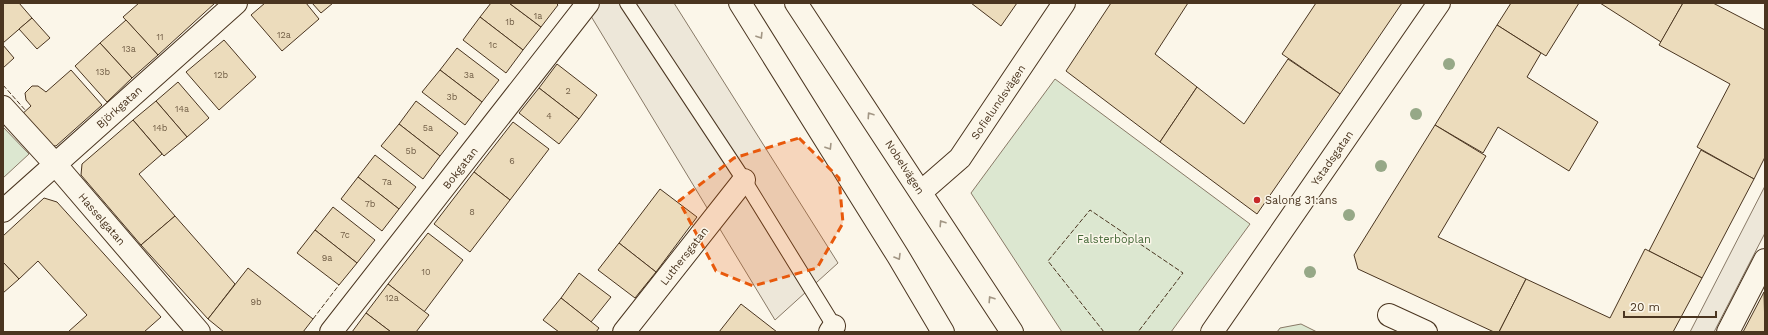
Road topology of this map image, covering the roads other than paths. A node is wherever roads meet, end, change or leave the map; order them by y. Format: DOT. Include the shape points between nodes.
graph roads {
  1 [pos="236,3"];
  2 [pos="588,3"];
  3 [pos="627,3"];
  4 [pos="740,3"];
  5 [pos="796,3"];
  6 [pos="1064,3"];
  7 [pos="1439,3"];
  8 [pos="3,107"];
  9 [pos="55,164"];
  10 [pos="744,180"];
  11 [pos="921,192"];
  12 [pos="3,210"];
  13 [pos="1765,260"];
  14 [pos="1389,315"];
  15 [pos="832,329"];
  16 [pos="199,332"];
  17 [pos="331,332"];
  18 [pos="624,332"];
  19 [pos="943,332"];
  20 [pos="1012,332"];
  21 [pos="1212,332"];
  22 [pos="1426,332"];
  23 [pos="1728,332"];
  1 -- 9 [label="street, Björkgatan"];
  2 -- 17 [label="street, Bokgatan"];
  3 -- 10 [label="lane"];
  4 -- 19 [label="street, one-way"];
  11 -- 5 [label="street, Nobelvägen, one-way"];
  6 -- 11 [label="street, Sofielundsvägen" via="960,158"];
  7 -- 21 [label="street, Ystadsgatan"];
  8 -- 9 [label="street, Hasselgatan"];
  9 -- 12 [label="street, Björkgatan"];
  9 -- 16 [label="street, Hasselgatan"];
  10 -- 15 [label="lane"];
  10 -- 18 [label="street, Luthersgatan"];
  20 -- 11 [label="street, Nobelvägen, one-way"];
  13 -- 23 [label="street"];
  14 -- 22 [label="street"];
}
